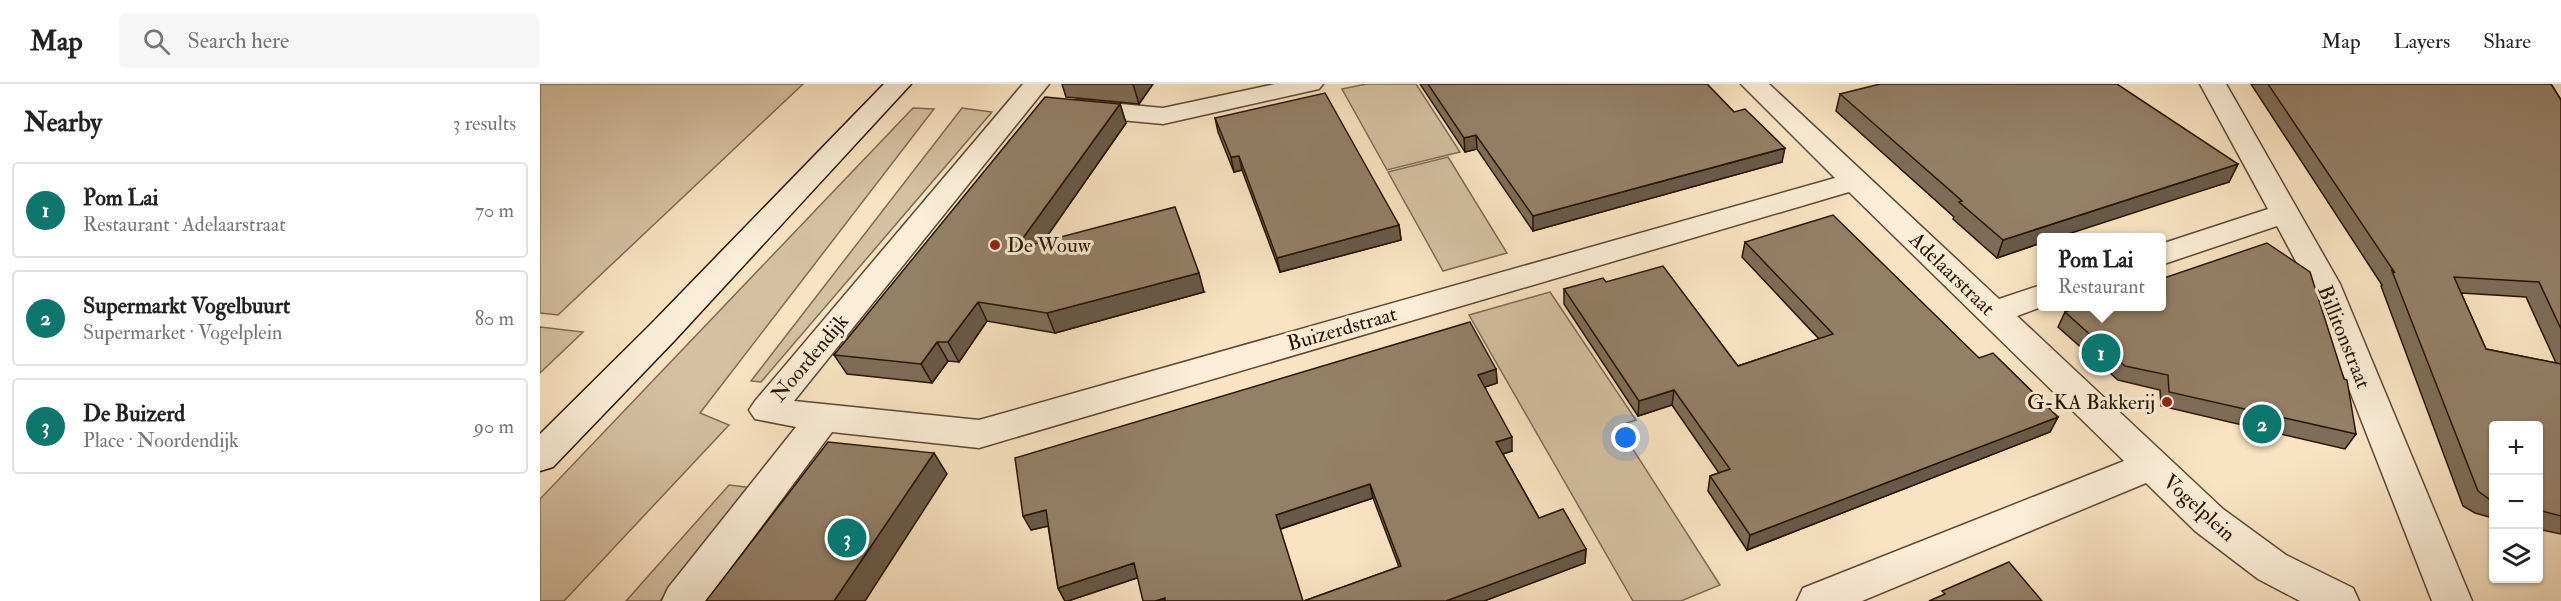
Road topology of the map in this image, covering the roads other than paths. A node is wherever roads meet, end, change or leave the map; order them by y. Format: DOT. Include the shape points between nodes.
graph roads {
  1 [pos="898,84"];
  2 [pos="1310,84"];
  3 [pos="2213,84"];
  4 [pos="1763,86"];
  5 [pos="1039,100"];
  6 [pos="1856,181"];
  7 [pos="2284,213"];
  8 [pos="2166,253"];
  9 [pos="2037,297"];
  10 [pos="1992,313"];
  11 [pos="823,418"];
  12 [pos="540,457"];
  13 [pos="2151,465"];
  14 [pos="681,601"];
  15 [pos="1817,601"];
  16 [pos="2339,601"];
  17 [pos="2452,601"];
  1 -- 12 [label="street"];
  2 -- 5 [label="street" via="1163,116"];
  3 -- 7 [label="street, Billitonstraat"];
  4 -- 6 [label="street, Adelaarstraat"];
  5 -- 11 [label="street, Noordendijk" via="767,410"];
  6 -- 10 [label="street, Adelaarstraat"];
  6 -- 11 [label="street, Buizerdstraat" via="979,434"];
  7 -- 8 [label="street"];
  7 -- 17 [label="street, Billitonstraat" via="2324,284"];
  9 -- 10 [label="street"];
  10 -- 13 [label="street, Adelaarstraat"];
  11 -- 14 [label="street"];
  13 -- 15 [label="street, Vogelplein"];
  13 -- 16 [label="street, Vogelplein" via="2239,544 2272,567"];
}
